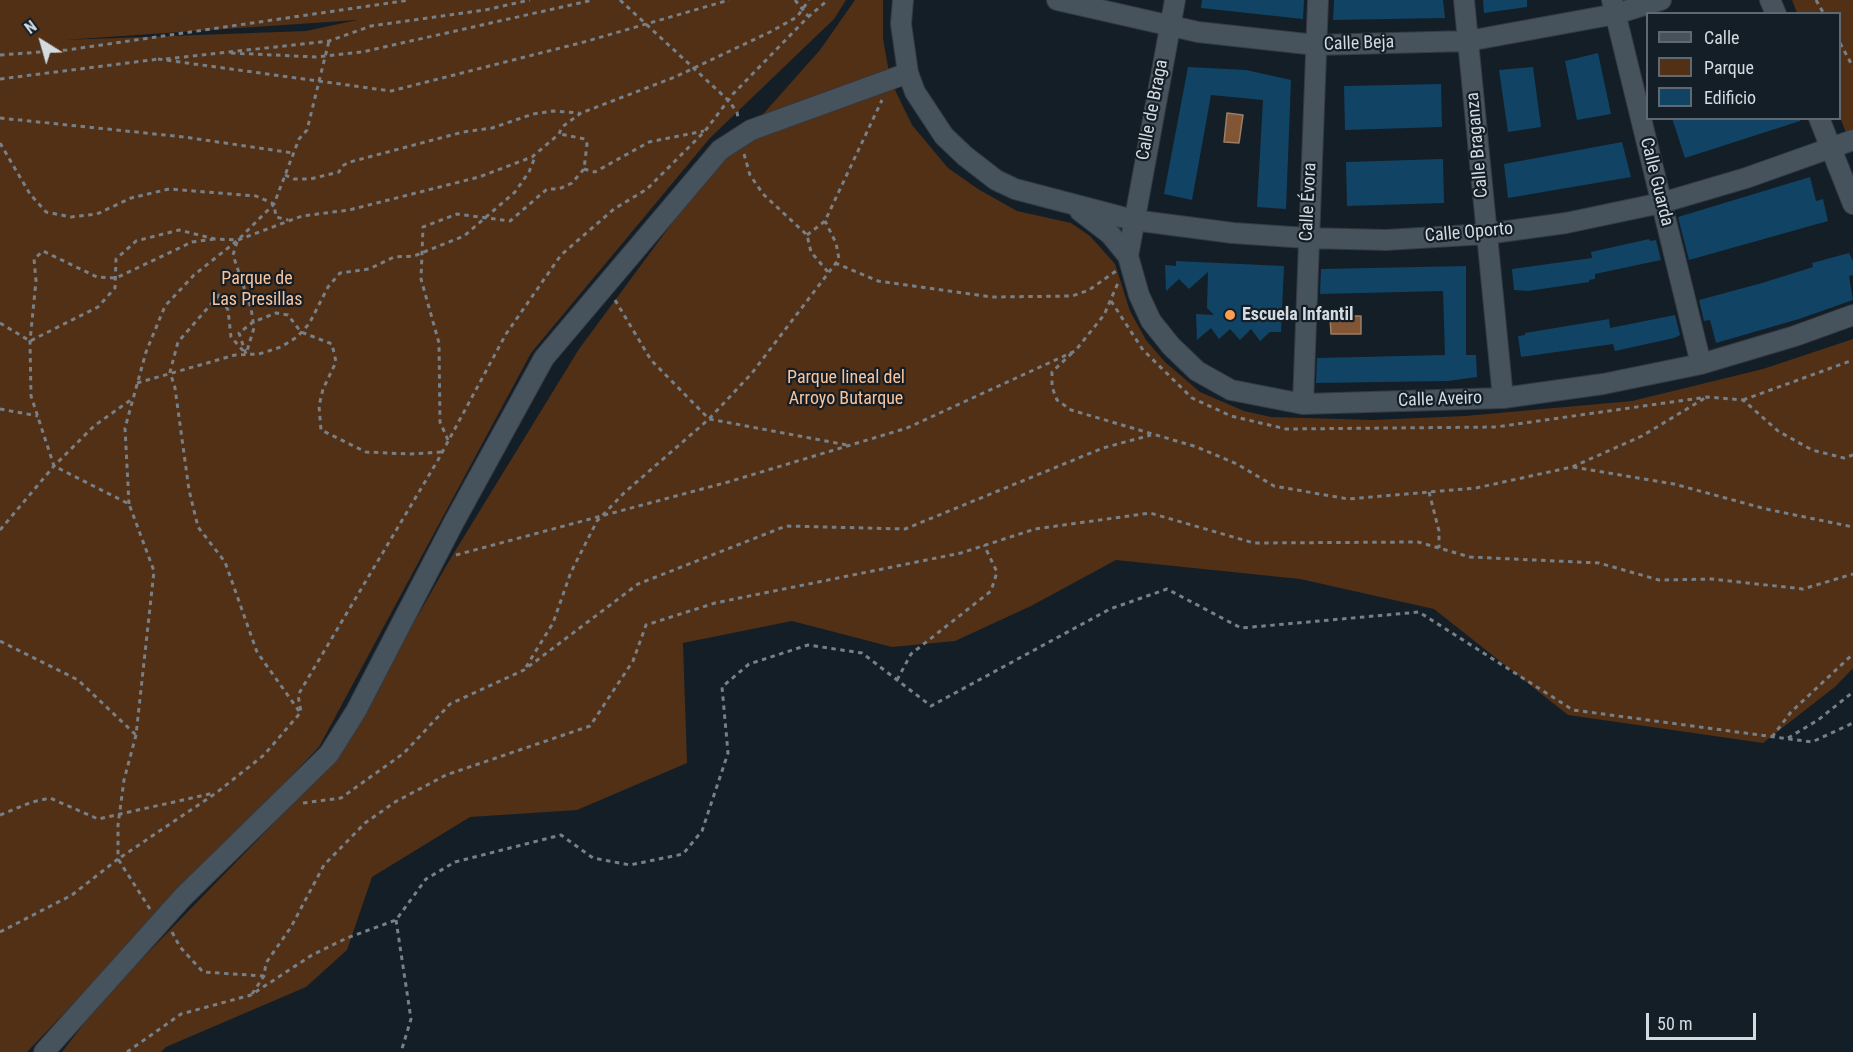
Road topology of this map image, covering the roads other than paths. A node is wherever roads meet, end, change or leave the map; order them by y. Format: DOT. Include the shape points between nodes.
graph roads {
  1 [pos="903,0"];
  2 [pos="1057,0"];
  3 [pos="1175,0"];
  4 [pos="1318,0"];
  5 [pos="1464,0"];
  6 [pos="1661,0"];
  7 [pos="1614,7"];
  8 [pos="1170,27"];
  9 [pos="1468,41"];
  10 [pos="1316,45"];
  11 [pos="900,77"];
  12 [pos="1820,120"];
  13 [pos="1853,140"];
  14 [pos="1832,149"];
  15 [pos="1661,203"];
  16 [pos="1853,204"];
  17 [pos="1074,206"];
  18 [pos="1133,220"];
  19 [pos="1486,234"];
  20 [pos="1307,238"];
  21 [pos="1128,256"];
  22 [pos="1853,315"];
  23 [pos="1701,364"];
  24 [pos="1503,398"];
  25 [pos="1303,404"];
  26 [pos="44,1052"];
  1 -- 11 [label="street, Calle Oporto"];
  2 -- 8 [label="street, Calle Beja"];
  3 -- 8 [label="street, Calle de Braga"];
  4 -- 10 [label="street, Calle Évora"];
  5 -- 9 [label="street, Calle Braganza"];
  6 -- 7 [label="street, Calle Beja"];
  7 -- 9 [label="street, Calle Beja"];
  7 -- 15 [label="street, Calle Guarda"];
  8 -- 10 [label="street, Calle Beja"];
  8 -- 18 [label="street, Calle de Braga"];
  9 -- 10 [label="street, Calle Beja"];
  9 -- 19 [label="street, Calle Braganza"];
  10 -- 20 [label="street, Calle Évora"];
  11 -- 17 [label="street, Calle Oporto" via="939,129 980,168 1015,189"];
  11 -- 26 [label="street" via="751,130 720,150 544,358 356,711 329,754 164,919"];
  12 -- 14 [label="street"];
  13 -- 14 [label="street, Calle Oporto"];
  14 -- 15 [label="street, Calle Oporto"];
  14 -- 16 [label="street"];
  15 -- 19 [label="street, Calle Oporto" via="1566,223"];
  15 -- 23 [label="street, Calle Guarda"];
  17 -- 18 [label="street, Calle Oporto"];
  17 -- 21 [label="street, Calle Oporto" via="1110,234"];
  18 -- 20 [label="street, Calle Oporto"];
  18 -- 21 [label="street, Calle Aveiro"];
  19 -- 20 [label="street, Calle Oporto" via="1386,240"];
  19 -- 24 [label="street, Calle Braganza"];
  20 -- 25 [label="street, Calle Évora"];
  21 -- 25 [label="street, Calle Aveiro" via="1151,321 1197,371 1231,390"];
  22 -- 23 [label="street, Calle Aveiro"];
  23 -- 24 [label="street, Calle Aveiro" via="1603,384"];
  24 -- 25 [label="street, Calle Aveiro"];
}
